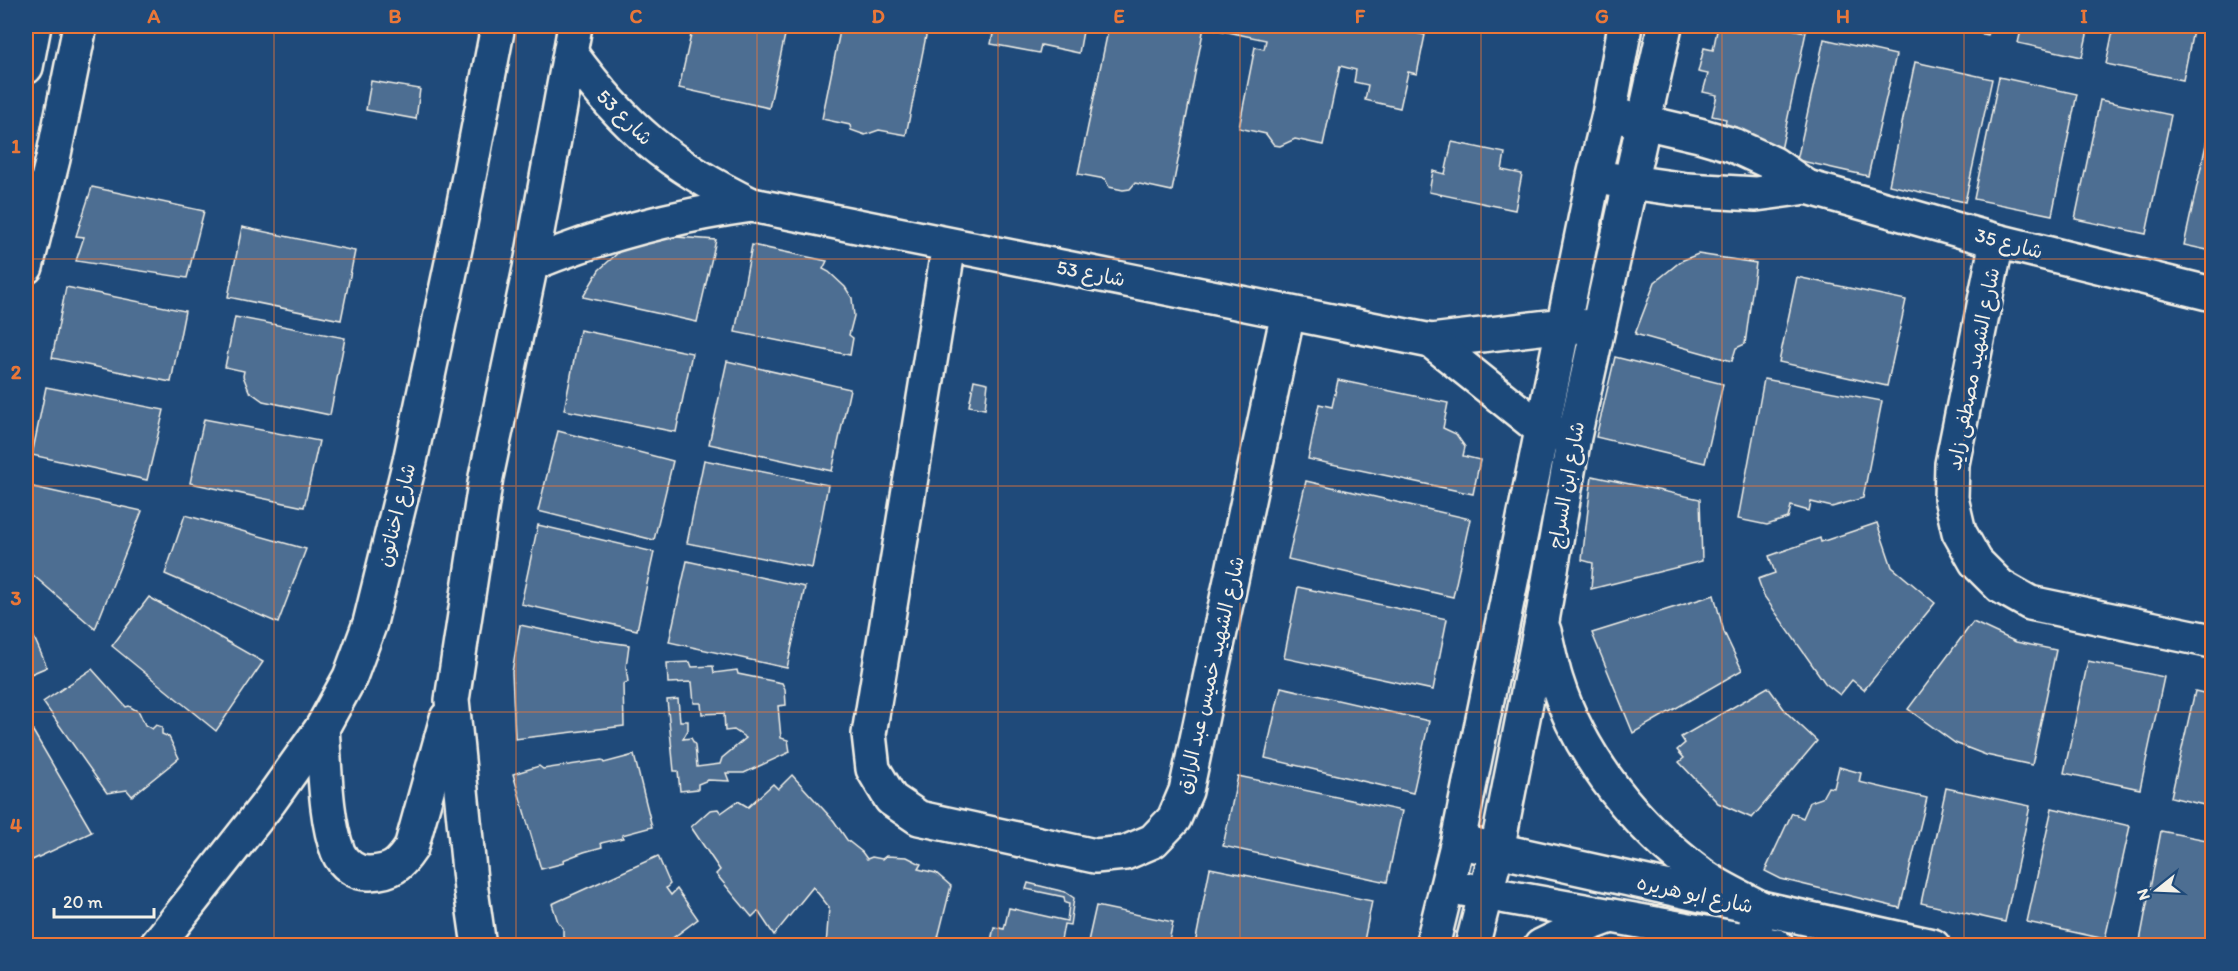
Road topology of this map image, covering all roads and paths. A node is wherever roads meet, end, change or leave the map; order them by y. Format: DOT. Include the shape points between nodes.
graph roads {
  1 [pos="34,26"];
  2 [pos="80,26"];
  3 [pos="498,26"];
  4 [pos="1625,26"];
  5 [pos="1665,26"];
  6 [pos="573,40"];
  7 [pos="26,67"];
  8 [pos="1609,114"];
  9 [pos="1642,122"];
  10 [pos="1594,176"];
  11 [pos="1629,182"];
  12 [pos="1807,187"];
  13 [pos="752,205"];
  14 [pos="1998,241"];
  15 [pos="950,245"];
  16 [pos="531,264"];
  17 [pos="26,267"];
  18 [pos="2212,294"];
  19 [pos="1288,313"];
  20 [pos="1565,325"];
  21 [pos="1598,328"];
  22 [pos="1431,341"];
  23 [pos="1542,430"];
  24 [pos="1574,437"];
  25 [pos="1542,621"];
  26 [pos="2212,641"];
  27 [pos="452,700"];
  28 [pos="322,728"];
  29 [pos="1458,841"];
  30 [pos="1497,850"];
  31 [pos="1447,887"];
  32 [pos="1486,892"];
  33 [pos="1759,907"];
  34 [pos="1611,916"];
  35 [pos="1880,941"];
  36 [pos="1765,943"];
  37 [pos="156,945"];
  38 [pos="479,945"];
  39 [pos="1432,945"];
  40 [pos="1472,945"];
  41 [pos="1541,945"];
  42 [pos="1933,945"];
  1 -- 7 [label="street"];
  2 -- 17 [label="street"];
  3 -- 28 [label="street, شارع اخناتون" via="410,461 370,623 350,677"];
  4 -- 8 [label="street, شارع ابن السراج"];
  5 -- 9 [label="street, شارع ابن السراج"];
  6 -- 13 [label="street, شارع 53" via="599,93 632,128 709,184"];
  6 -- 16 [label="street"];
  8 -- 9 [label="street, شارع 35"];
  8 -- 10 [label="street, شارع ابن السراج"];
  9 -- 11 [label="street, شارع ابن السراج"];
  9 -- 12 [label="street, شارع 35" via="1733,145 1774,164"];
  10 -- 11 [label="street, شارع 35"];
  10 -- 20 [label="street, شارع ابن السراج"];
  11 -- 12 [label="street, شارع 35" via="1756,194"];
  11 -- 21 [label="street, شارع ابن السراج"];
  12 -- 14 [label="street, شارع 35"];
  13 -- 15 [label="street, شارع 53"];
  13 -- 16 [label="street, شارع 53" via="639,226"];
  14 -- 18 [label="street, شارع 35"];
  14 -- 26 [label="street, شارع الشهيد مصطفى زايد" via="1952,464 1951,498 1959,532 1976,561 2000,586 2030,603"];
  15 -- 19 [label="street, شارع 53"];
  15 -- 19 [label="street, شارع الشهيد خميس عبد الرازق" via="869,734 873,769 891,799 919,818 1095,856 1125,853 1153,841 1174,819 1186,791"];
  16 -- 27 [label="street" via="486,477"];
  19 -- 22 [label="street, شارع 53"];
  20 -- 21 [label="street, شارع 53"];
  20 -- 22 [label="street, شارع 53"];
  20 -- 23 [label="street, شارع ابن السراج"];
  21 -- 24 [label="street, شارع ابن السراج"];
  22 -- 23 [label="street, شارع 53"];
  23 -- 24 [label="street, شارع 53"];
  23 -- 29 [label="street, شارع ابن السراج"];
  24 -- 25 [label="street, شارع ابن السراج"];
  25 -- 30 [label="street, شارع ابن السراج"];
  25 -- 33 [label="street" via="1561,691 1581,739 1614,791 1656,837 1704,877"];
  27 -- 28 [label="street" via="411,848 400,863 384,873 366,874 348,867 339,853 332,833"];
  27 -- 38 [label="street"];
  28 -- 37 [label="street, شارع اخناتون" via="270,801"];
  29 -- 30 [label="street, شارع ابو هريره"];
  29 -- 31 [label="street, شارع ابن السراج"];
  30 -- 32 [label="street, شارع ابن السراج"];
  30 -- 33 [label="street, شارع ابو هريره"];
  31 -- 32 [label="street, شارع ابو هريره"];
  31 -- 39 [label="street, شارع ابن السراج"];
  32 -- 34 [label="street, شارع ابو هريره"];
  32 -- 40 [label="street, شارع ابن السراج"];
  33 -- 35 [label="street, شارع ابو هريره"];
  33 -- 36 [label="street"];
  34 -- 36 [label="street, شارع ابو هريره"];
  34 -- 41 [label="street"];
  35 -- 42 [label="street, شارع ابو هريره"];
}
